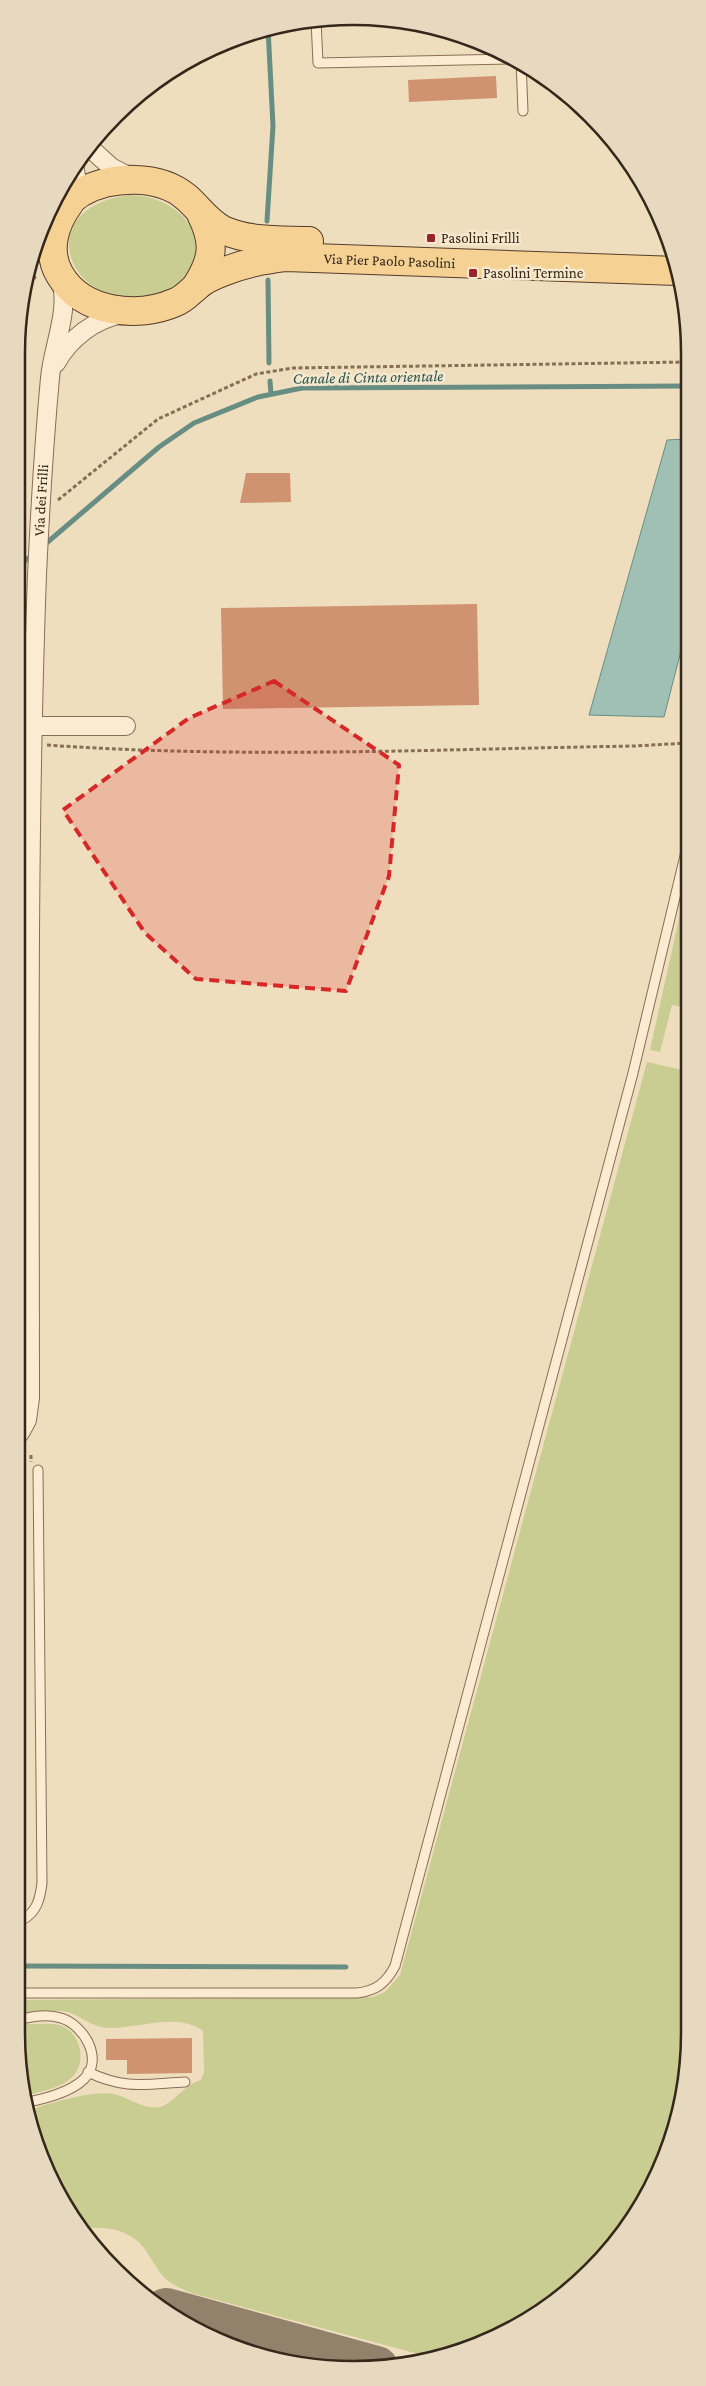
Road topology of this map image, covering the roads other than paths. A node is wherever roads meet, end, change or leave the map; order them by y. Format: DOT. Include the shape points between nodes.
graph roads {
  1 [pos="316,27"];
  2 [pos="497,58"];
  3 [pos="521,72"];
  4 [pos="523,111"];
  5 [pos="94,151"];
  6 [pos="134,179"];
  7 [pos="74,181"];
  8 [pos="74,199"];
  9 [pos="58,210"];
  10 [pos="201,214"];
  11 [pos="666,254"];
  12 [pos="38,260"];
  13 [pos="671,271"];
  14 [pos="60,276"];
  15 [pos="198,285"];
  16 [pos="139,310"];
  17 [pos="50,375"];
  18 [pos="32,726"];
  19 [pos="126,726"];
  20 [pos="681,872"];
  21 [pos="25,1111"];
  22 [pos="25,1425"];
  23 [pos="38,1470"];
  24 [pos="25,1918"];
  25 [pos="25,1993"];
  26 [pos="25,2019"];
  27 [pos="88,2072"];
  28 [pos="185,2082"];
  29 [pos="32,2101"];
  1 -- 2 [label="lane" via="318,63"];
  3 -- 4 [label="lane"];
  5 -- 6 [label="street" via="111,167"];
  6 -- 8 [label="main road, Via Pier Paolo Pasolini" via="98,185"];
  6 -- 10 [label="main road, Via Pier Paolo Pasolini" via="172,188 186,197"];
  7 -- 8 [label="street"];
  8 -- 9 [label="main road, Via Pier Paolo Pasolini"];
  8 -- 14 [label="main road, Via Pier Paolo Pasolini" via="60,217 54,235 53,253"];
  10 -- 11 [label="main road, Via Pier Paolo Pasolini" via="220,228 246,239"];
  10 -- 15 [label="main road, Via Pier Paolo Pasolini" via="211,240 211,252 206,272"];
  12 -- 14 [label="main road, Via Pier Paolo Pasolini"];
  13 -- 15 [label="main road, Via Pier Paolo Pasolini" via="286,258 252,261"];
  14 -- 16 [label="main road, Via Pier Paolo Pasolini" via="88,302 114,311"];
  14 -- 17 [label="street, Via dei Frilli" via="62,311"];
  15 -- 16 [label="main road, Via Pier Paolo Pasolini" via="176,302"];
  16 -- 17 [label="street, Via dei Frilli" via="98,322 78,336 62,352"];
  17 -- 18 [label="street, Via dei Frilli"];
  18 -- 19 [label="street"];
  18 -- 21 [label="street, Via dei Frilli"];
  20 -- 25 [label="lane" via="633,1073 391,1974 376,1988 357,1993"];
  21 -- 22 [label="street, Via dei Frilli" via="30,1398"];
  23 -- 24 [label="lane" via="42,1883 39,1902"];
  26 -- 27 [label="lane" via="47,2016 61,2018 71,2024 91,2047 93,2056"];
  27 -- 28 [label="lane" via="127,2085"];
  27 -- 29 [label="lane" via="72,2088"];
}
